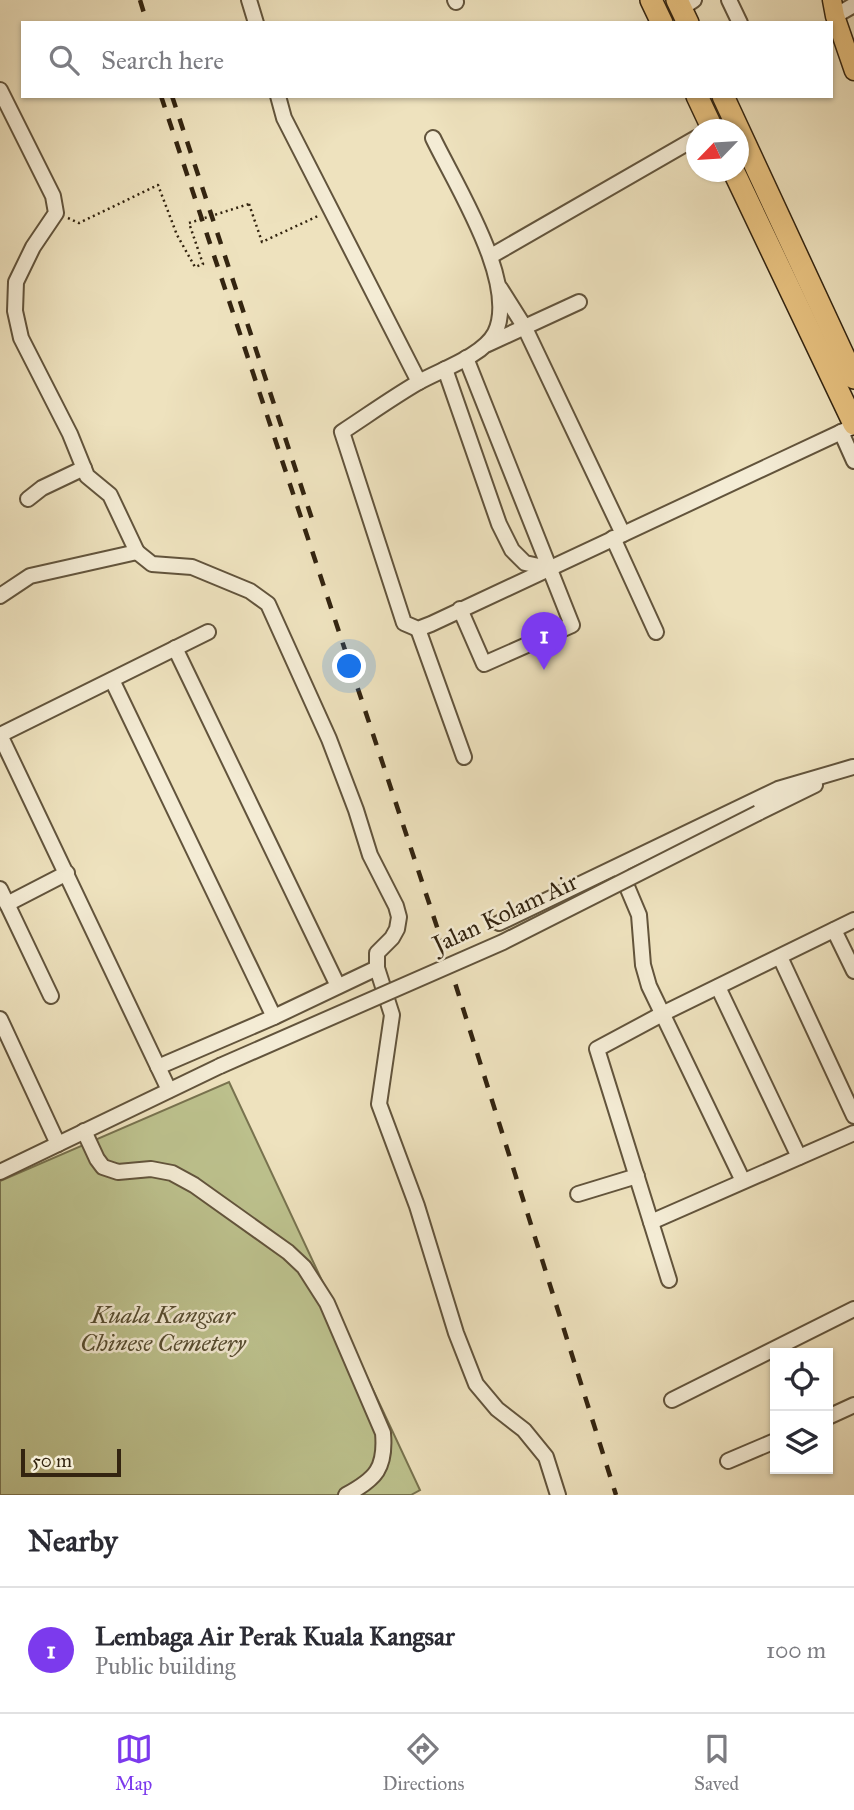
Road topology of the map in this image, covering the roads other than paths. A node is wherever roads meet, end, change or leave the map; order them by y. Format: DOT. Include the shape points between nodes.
graph roads {
  1 [pos="249,0"];
  2 [pos="651,0"];
  3 [pos="729,0"];
  4 [pos="854,5"];
  5 [pos="834,8"];
  6 [pos="255,21"];
  7 [pos="661,21"];
  8 [pos="739,21"];
  9 [pos="854,71"];
  10 [pos="0,90"];
  11 [pos="279,98"];
  12 [pos="699,98"];
  13 [pos="721,98"];
  14 [pos="722,98"];
  15 [pos="708,119"];
  16 [pos="718,119"];
  17 [pos="433,138"];
  18 [pos="686,144"];
  19 [pos="739,182"];
  20 [pos="491,257"];
  21 [pos="498,286"];
  22 [pos="579,302"];
  23 [pos="15,311"];
  24 [pos="0,317"];
  25 [pos="524,326"];
  26 [pos="481,348"];
  27 [pos="466,358"];
  28 [pos="445,369"];
  29 [pos="854,379"];
  30 [pos="419,382"];
  31 [pos="850,427"];
  32 [pos="854,461"];
  33 [pos="84,468"];
  34 [pos="28,499"];
  35 [pos="618,536"];
  36 [pos="137,552"];
  37 [pos="548,568"];
  38 [pos="0,596"];
  39 [pos="460,609"];
  40 [pos="418,629"];
  41 [pos="208,632"];
  42 [pos="656,632"];
  43 [pos="175,648"];
  44 [pos="112,680"];
  45 [pos="0,735"];
  46 [pos="464,757"];
  47 [pos="853,767"];
  48 [pos="618,865"];
  49 [pos="67,873"];
  50 [pos="0,889"];
  51 [pos="7,904"];
  52 [pos="854,920"];
  53 [pos="499,923"];
  54 [pos="834,930"];
  55 [pos="780,957"];
  56 [pos="377,968"];
  57 [pos="854,971"];
  58 [pos="338,986"];
  59 [pos="718,987"];
  60 [pos="51,996"];
  61 [pos="664,1013"];
  62 [pos="274,1017"];
  63 [pos="0,1019"];
  64 [pos="158,1067"];
  65 [pos="848,1086"];
  66 [pos="169,1090"];
  67 [pos="854,1116"];
  68 [pos="84,1131"];
  69 [pos="854,1133"];
  70 [pos="58,1144"];
  71 [pos="799,1157"];
  72 [pos="0,1172"];
  73 [pos="636,1176"];
  74 [pos="743,1181"];
  75 [pos="578,1194"];
  76 [pos="651,1222"];
  77 [pos="669,1280"];
  78 [pos="854,1309"];
  79 [pos="672,1400"];
  80 [pos="854,1405"];
  81 [pos="833,1415"];
  82 [pos="770,1443"];
  83 [pos="728,1461"];
  84 [pos="346,1495"];
  85 [pos="558,1495"];
  1 -- 6 [label="street"];
  2 -- 7 [label="highway"];
  3 -- 8 [label="street"];
  4 -- 5 [label="street"];
  5 -- 9 [label="main road"];
  10 -- 23 [label="street" via="53,196 56,213 16,282"];
  11 -- 30 [label="street" via="284,118"];
  12 -- 15 [label="highway"];
  13 -- 16 [label="highway"];
  14 -- 29 [label="highway"];
  17 -- 20 [label="street"];
  18 -- 20 [label="street"];
  19 -- 31 [label="highway"];
  20 -- 21 [label="street"];
  21 -- 25 [label="street"];
  21 -- 26 [label="street" via="498,322"];
  22 -- 25 [label="street"];
  23 -- 24 [label="street"];
  23 -- 33 [label="street" via="21,338"];
  25 -- 26 [label="street"];
  25 -- 35 [label="street"];
  26 -- 27 [label="street"];
  27 -- 28 [label="street"];
  27 -- 37 [label="street"];
  28 -- 30 [label="street"];
  28 -- 37 [label="street" via="512,550 525,563"];
  30 -- 40 [label="street" via="342,432 404,623"];
  31 -- 32 [label="street"];
  31 -- 35 [label="street"];
  33 -- 34 [label="street"];
  33 -- 36 [label="street" via="110,495"];
  35 -- 37 [label="street"];
  35 -- 42 [label="street"];
  36 -- 38 [label="street" via="30,576"];
  36 -- 56 [label="street, Jalan Kolam Air" via="152,564 192,567 250,591 268,604 329,739 362,836 400,917 393,938 377,953"];
  37 -- 39 [label="street"];
  37 -- 39 [label="street" via="572,625 484,664"];
  39 -- 40 [label="street"];
  40 -- 46 [label="street"];
  41 -- 43 [label="street"];
  43 -- 44 [label="street"];
  43 -- 58 [label="street"];
  44 -- 45 [label="street"];
  44 -- 62 [label="street"];
  45 -- 49 [label="street"];
  47 -- 48 [label="street" via="778,789"];
  47 -- 66 [label="street, Jalan Kolam Air, bridge" via="503,942"];
  48 -- 53 [label="street"];
  48 -- 61 [label="street" via="639,915 649,986"];
  49 -- 51 [label="street"];
  49 -- 64 [label="street"];
  50 -- 51 [label="street"];
  51 -- 60 [label="street"];
  52 -- 54 [label="street"];
  54 -- 55 [label="street"];
  54 -- 57 [label="street"];
  55 -- 59 [label="street"];
  55 -- 65 [label="street"];
  56 -- 58 [label="street"];
  56 -- 85 [label="street" via="392,1015 379,1104 417,1206 456,1333 476,1384 546,1457"];
  58 -- 62 [label="street"];
  59 -- 61 [label="street"];
  59 -- 71 [label="street"];
  61 -- 73 [label="street" via="597,1049"];
  61 -- 74 [label="street"];
  62 -- 64 [label="street"];
  63 -- 70 [label="street"];
  64 -- 66 [label="street"];
  65 -- 67 [label="street"];
  66 -- 68 [label="street, Jalan Kolam Air"];
  68 -- 70 [label="street, Jalan Kolam Air"];
  68 -- 84 [label="street" via="103,1167 118,1172 151,1169 172,1173 288,1252 316,1282 383,1433 382,1464 374,1477"];
  69 -- 71 [label="street"];
  70 -- 72 [label="street, Jalan Kolam Air"];
  71 -- 74 [label="street"];
  73 -- 75 [label="street"];
  73 -- 76 [label="street"];
  74 -- 76 [label="street"];
  76 -- 77 [label="street"];
  78 -- 79 [label="street"];
  80 -- 81 [label="street"];
  82 -- 83 [label="street"];
}
